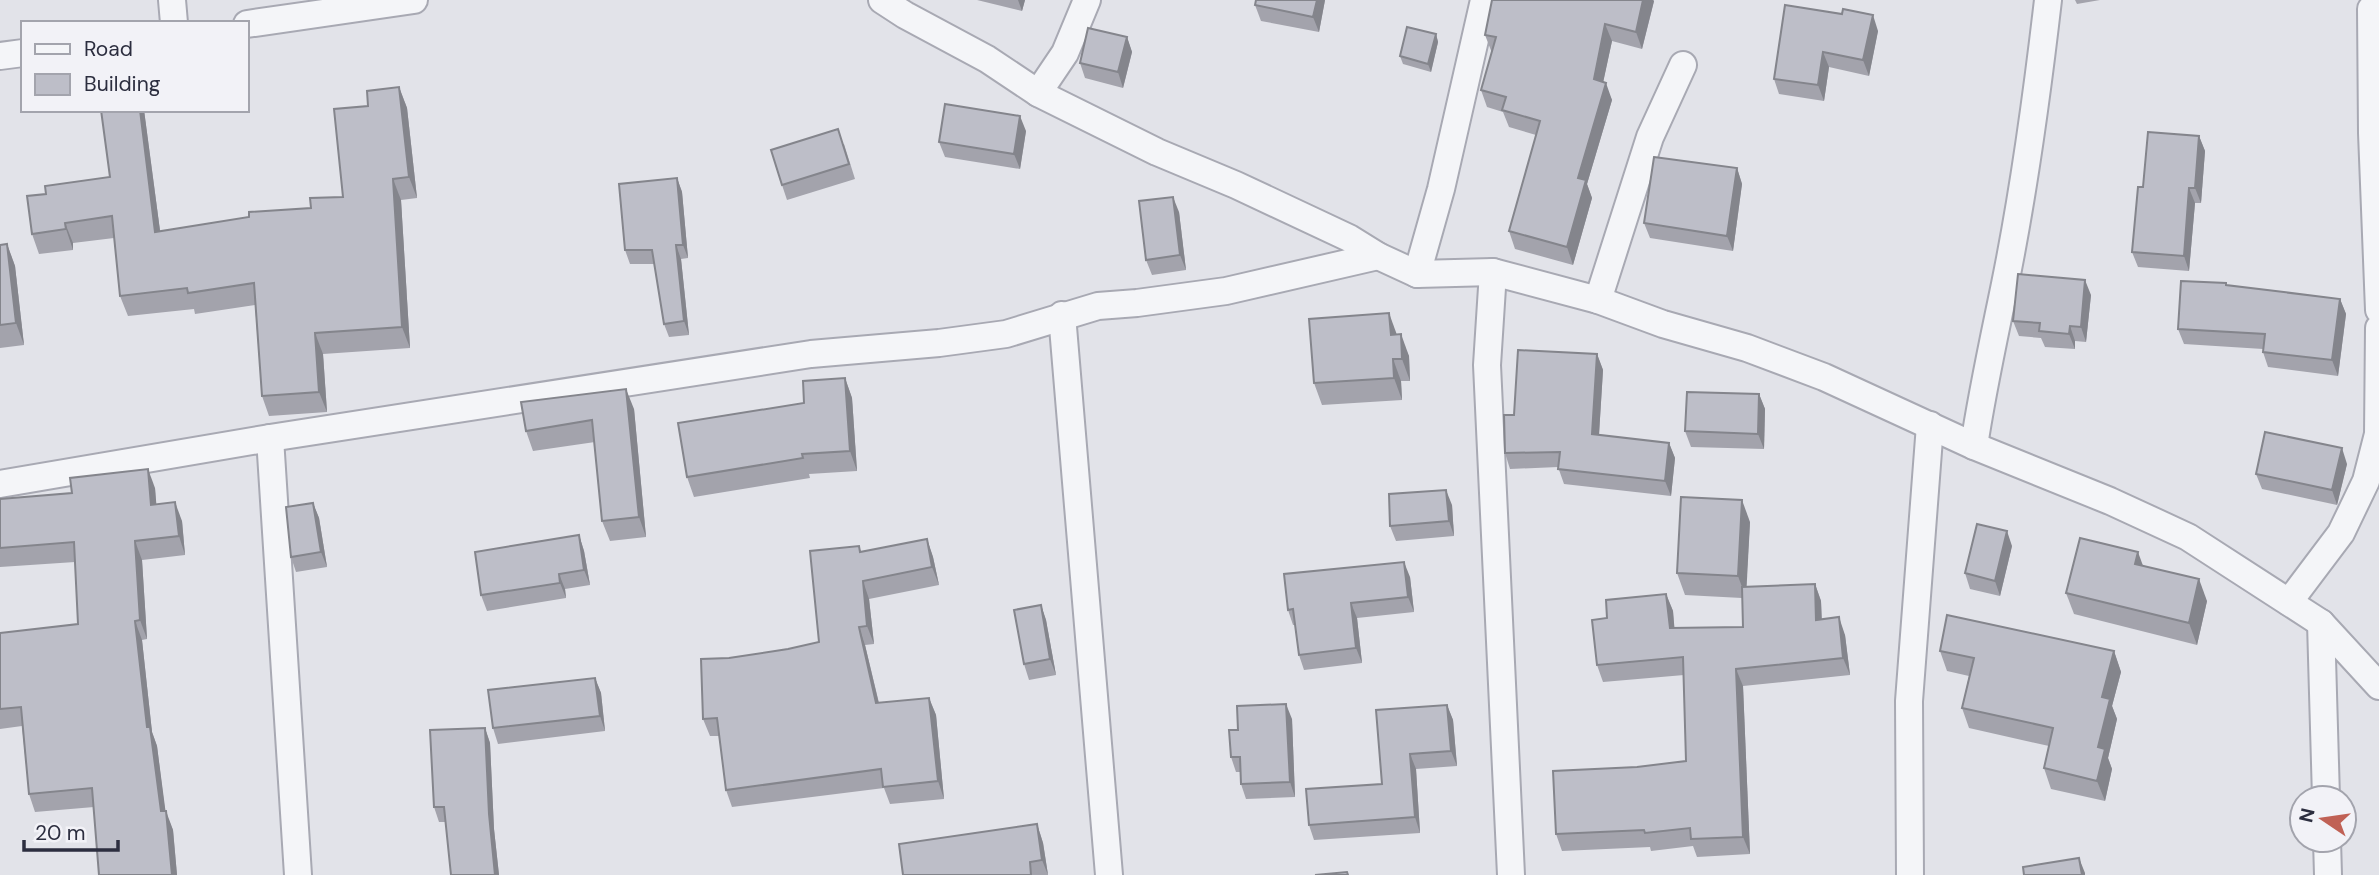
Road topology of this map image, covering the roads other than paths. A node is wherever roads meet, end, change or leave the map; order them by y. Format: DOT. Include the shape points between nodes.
graph roads {
  1 [pos="172,0"];
  2 [pos="414,0"];
  3 [pos="883,0"];
  4 [pos="1087,0"];
  5 [pos="1484,0"];
  6 [pos="2048,0"];
  7 [pos="2371,9"];
  8 [pos="174,21"];
  9 [pos="248,23"];
  10 [pos="21,53"];
  11 [pos="0,56"];
  12 [pos="1683,65"];
  13 [pos="1038,93"];
  14 [pos="1378,256"];
  15 [pos="1493,272"];
  16 [pos="1417,274"];
  17 [pos="1598,300"];
  18 [pos="2379,310"];
  19 [pos="1062,315"];
  20 [pos="2379,328"];
  21 [pos="1930,425"];
  22 [pos="270,438"];
  23 [pos="1974,446"];
  24 [pos="0,484"];
  25 [pos="2288,602"];
  26 [pos="2321,623"];
  27 [pos="2379,686"];
  28 [pos="2326,784"];
  29 [pos="2327,854"];
  30 [pos="298,875"];
  31 [pos="1109,875"];
  32 [pos="1511,875"];
  33 [pos="1910,875"];
  34 [pos="2328,875"];
  1 -- 8 [label="street"];
  2 -- 9 [label="street"];
  3 -- 13 [label="street"];
  4 -- 13 [label="street" via="1065,53"];
  5 -- 16 [label="street"];
  6 -- 23 [label="street" via="2006,282"];
  7 -- 18 [label="street"];
  10 -- 11 [label="street"];
  12 -- 17 [label="street" via="1650,137"];
  13 -- 14 [label="street" via="1320,224"];
  14 -- 16 [label="street"];
  14 -- 19 [label="street" via="1226,291 1098,306"];
  15 -- 16 [label="street"];
  15 -- 17 [label="street"];
  15 -- 32 [label="street" via="1487,365"];
  17 -- 21 [label="street" via="1747,348"];
  19 -- 22 [label="street" via="1006,334 811,354"];
  19 -- 31 [label="street"];
  20 -- 25 [label="street" via="2378,434 2366,481 2340,533"];
  21 -- 23 [label="street"];
  21 -- 33 [label="street" via="1909,701"];
  22 -- 24 [label="street"];
  22 -- 30 [label="street"];
  23 -- 25 [label="street" via="2188,537"];
  25 -- 26 [label="street"];
  26 -- 27 [label="street"];
  26 -- 28 [label="street"];
  29 -- 34 [label="street"];
}
